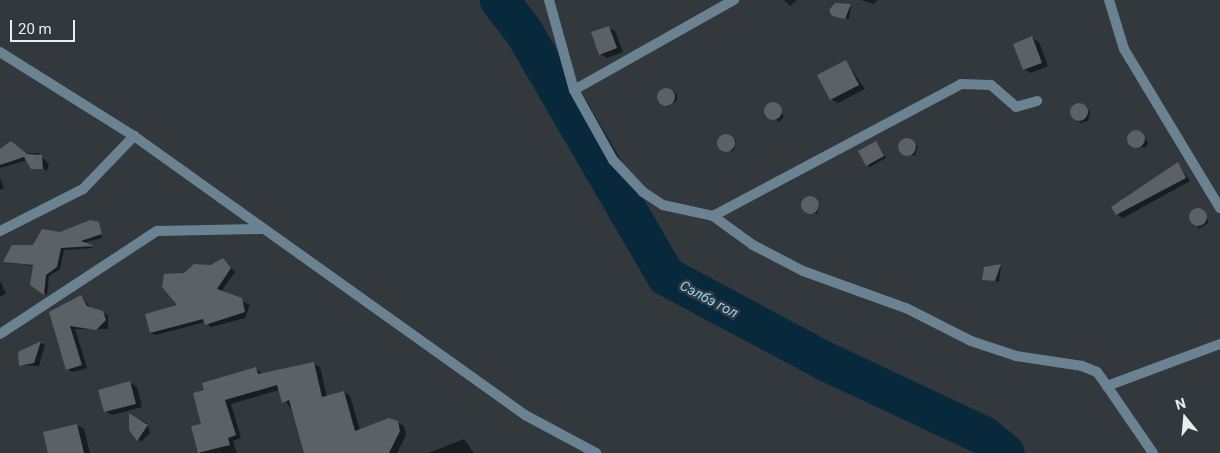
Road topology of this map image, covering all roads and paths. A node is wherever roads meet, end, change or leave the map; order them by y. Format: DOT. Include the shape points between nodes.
graph roads {
  1 [pos="549,0"];
  2 [pos="734,0"];
  3 [pos="1109,0"];
  4 [pos="0,52"];
  5 [pos="574,90"];
  6 [pos="1037,101"];
  7 [pos="134,136"];
  8 [pos="1220,208"];
  9 [pos="713,216"];
  10 [pos="263,229"];
  11 [pos="0,231"];
  12 [pos="0,334"];
  13 [pos="1220,344"];
  14 [pos="1107,386"];
  15 [pos="596,453"];
  16 [pos="1153,453"];
  1 -- 5 [label="street"];
  2 -- 5 [label="street"];
  3 -- 8 [label="street" via="1124,49"];
  4 -- 7 [label="street"];
  5 -- 9 [label="street" via="613,160 643,192 663,205"];
  6 -- 9 [label="street" via="1016,107 992,85 961,84"];
  7 -- 10 [label="street"];
  7 -- 11 [label="street" via="83,189"];
  9 -- 14 [label="street" via="753,245 803,271 906,308 971,341 1016,356 1082,366 1097,372"];
  10 -- 12 [label="street" via="157,231"];
  10 -- 15 [label="street" via="525,415"];
  13 -- 14 [label="street"];
  14 -- 16 [label="street"];
}
